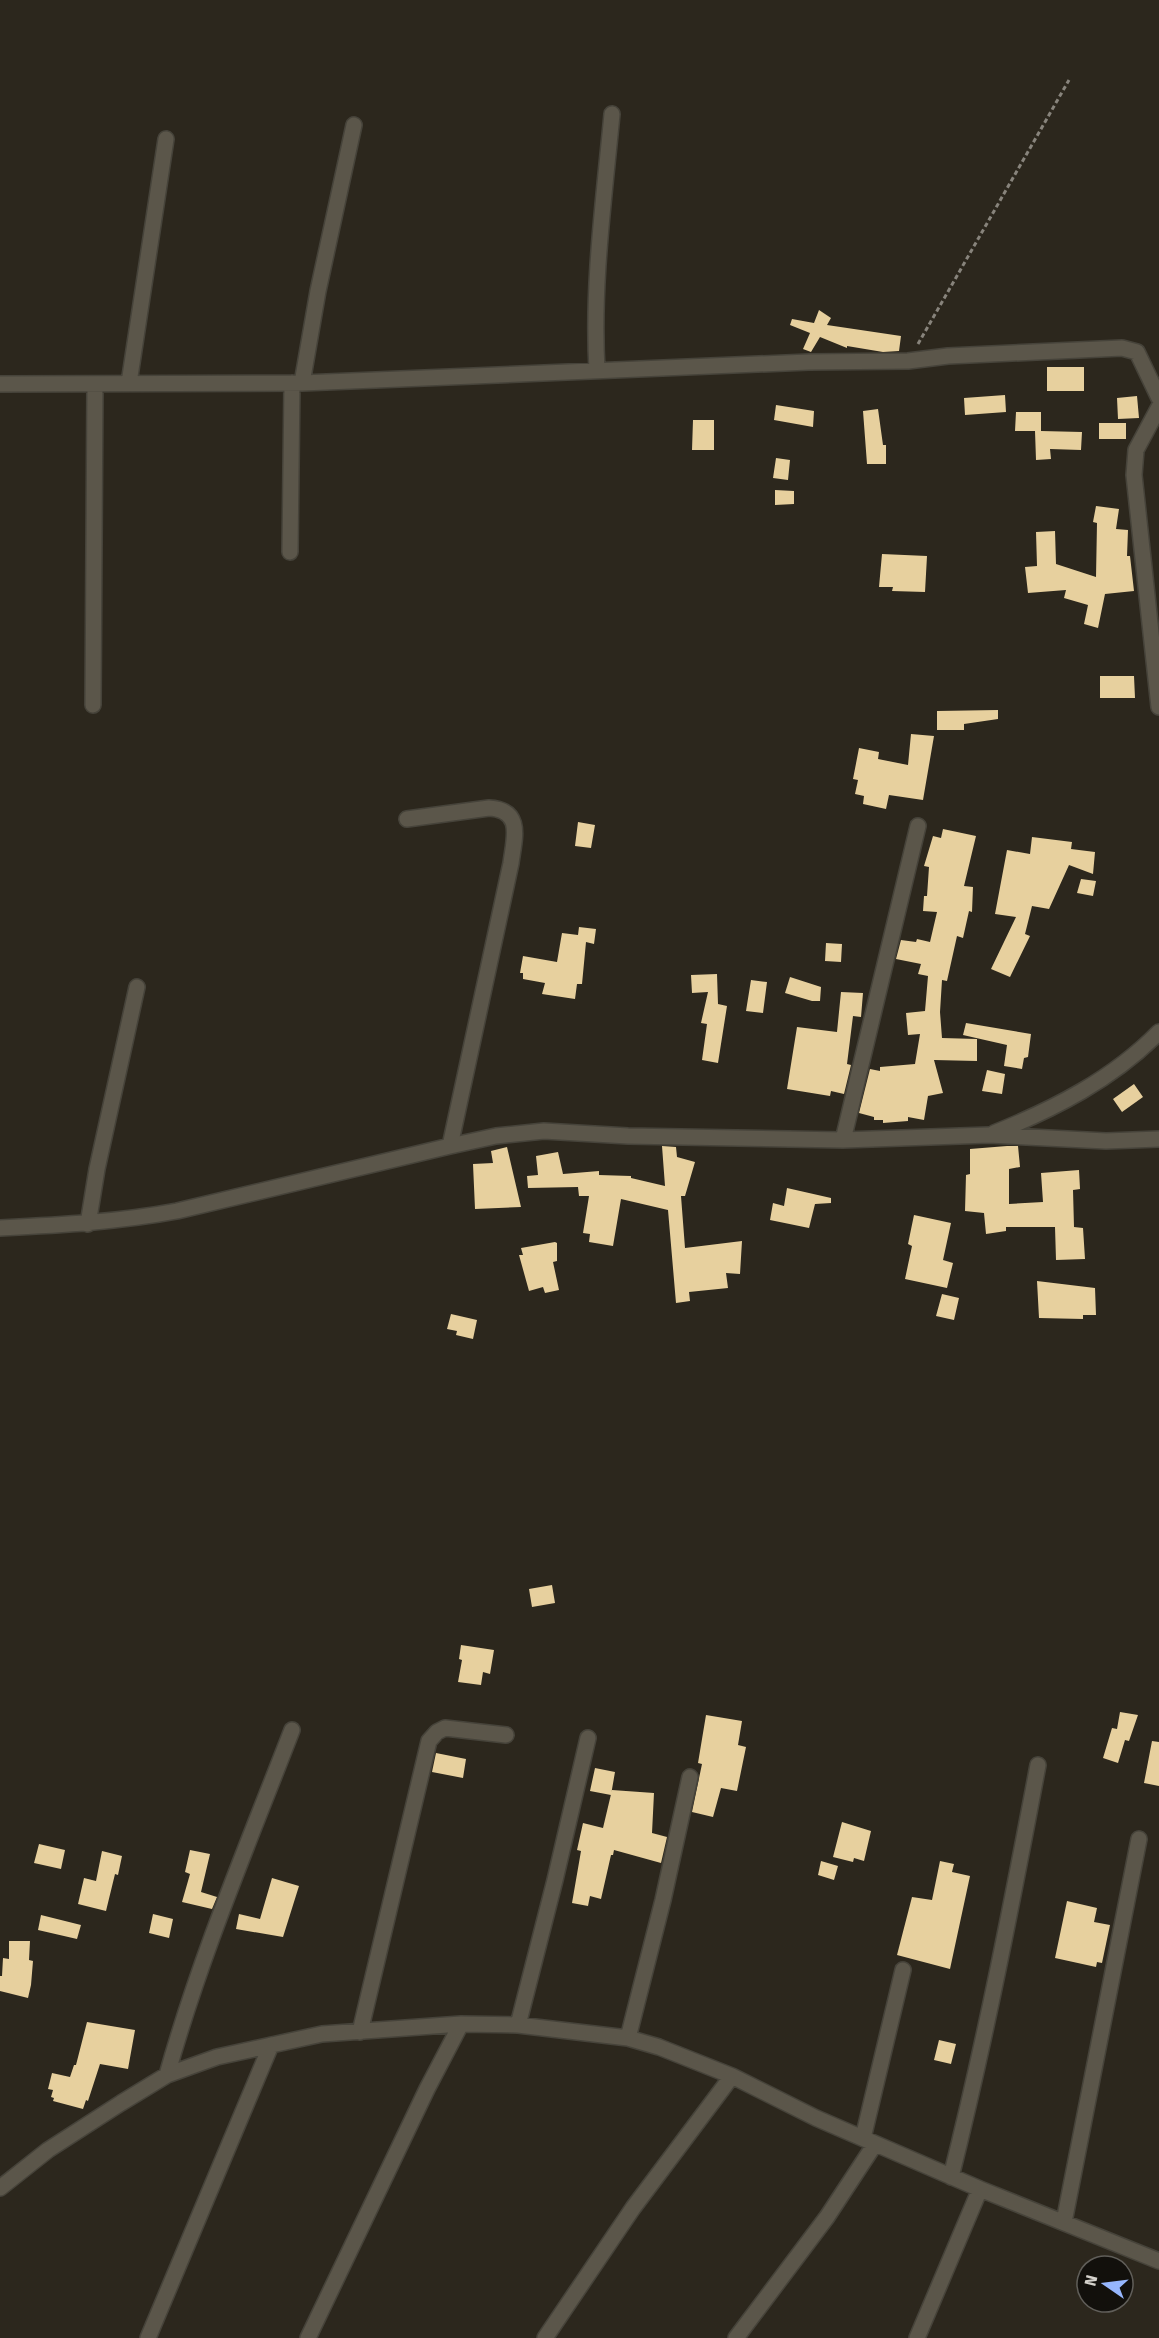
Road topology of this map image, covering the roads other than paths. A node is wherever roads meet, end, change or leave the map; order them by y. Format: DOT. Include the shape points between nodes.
graph roads {
  1 [pos="612,114"];
  2 [pos="354,124"];
  3 [pos="166,138"];
  4 [pos="597,370"];
  5 [pos="129,383"];
  6 [pos="297,383"];
  7 [pos="0,384"];
  8 [pos="95,385"];
  9 [pos="1159,398"];
  10 [pos="1159,407"];
  11 [pos="290,552"];
  12 [pos="93,705"];
  13 [pos="1159,707"];
  14 [pos="407,819"];
  15 [pos="918,826"];
  16 [pos="137,987"];
  17 [pos="1159,1032"];
  18 [pos="988,1135"];
  19 [pos="1159,1139"];
  20 [pos="843,1140"];
  21 [pos="450,1146"];
  22 [pos="88,1224"];
  23 [pos="0,1228"];
  24 [pos="292,1730"];
  25 [pos="506,1736"];
  26 [pos="588,1738"];
  27 [pos="1038,1765"];
  28 [pos="690,1777"];
  29 [pos="1139,1839"];
  30 [pos="903,1970"];
  31 [pos="461,2024"];
  32 [pos="518,2025"];
  33 [pos="360,2032"];
  34 [pos="628,2038"];
  35 [pos="271,2045"];
  36 [pos="167,2075"];
  37 [pos="732,2076"];
  38 [pos="869,2141"];
  39 [pos="951,2177"];
  40 [pos="0,2188"];
  41 [pos="980,2189"];
  42 [pos="1064,2222"];
  43 [pos="1159,2261"];
  44 [pos="148,2338"];
  45 [pos="308,2338"];
  46 [pos="545,2338"];
  47 [pos="736,2338"];
  48 [pos="917,2338"];
  1 -- 4 [label="street" via="598,263"];
  2 -- 6 [label="street"];
  3 -- 5 [label="street"];
  4 -- 6 [label="street"];
  4 -- 9 [label="street" via="908,361 1122,348 1137,352"];
  5 -- 6 [label="street"];
  5 -- 8 [label="street"];
  6 -- 11 [label="street"];
  7 -- 8 [label="street"];
  8 -- 12 [label="street"];
  10 -- 13 [label="street" via="1136,450 1134,475"];
  14 -- 21 [label="street" via="489,808 509,814 516,827"];
  15 -- 20 [label="street"];
  16 -- 22 [label="street"];
  17 -- 18 [label="street" via="1100,1080 1045,1112"];
  18 -- 19 [label="street" via="1106,1141"];
  18 -- 20 [label="street"];
  20 -- 21 [label="street" via="544,1131"];
  21 -- 22 [label="street" via="177,1211"];
  22 -- 23 [label="street"];
  24 -- 36 [label="street" via="214,1931"];
  25 -- 33 [label="street" via="445,1728 429,1741"];
  26 -- 32 [label="street"];
  27 -- 39 [label="street" via="1007,1929"];
  28 -- 34 [label="street"];
  29 -- 42 [label="street"];
  30 -- 38 [label="street"];
  31 -- 32 [label="street"];
  31 -- 33 [label="street"];
  31 -- 45 [label="street"];
  32 -- 34 [label="street"];
  33 -- 35 [label="street" via="322,2034"];
  34 -- 37 [label="street"];
  35 -- 36 [label="street" via="217,2057"];
  35 -- 44 [label="street"];
  36 -- 40 [label="street" via="48,2150"];
  37 -- 38 [label="street"];
  37 -- 46 [label="street" via="633,2208"];
  38 -- 39 [label="street"];
  38 -- 47 [label="street" via="827,2217"];
  39 -- 41 [label="street"];
  41 -- 42 [label="street"];
  41 -- 48 [label="street"];
  42 -- 43 [label="street"];
}
